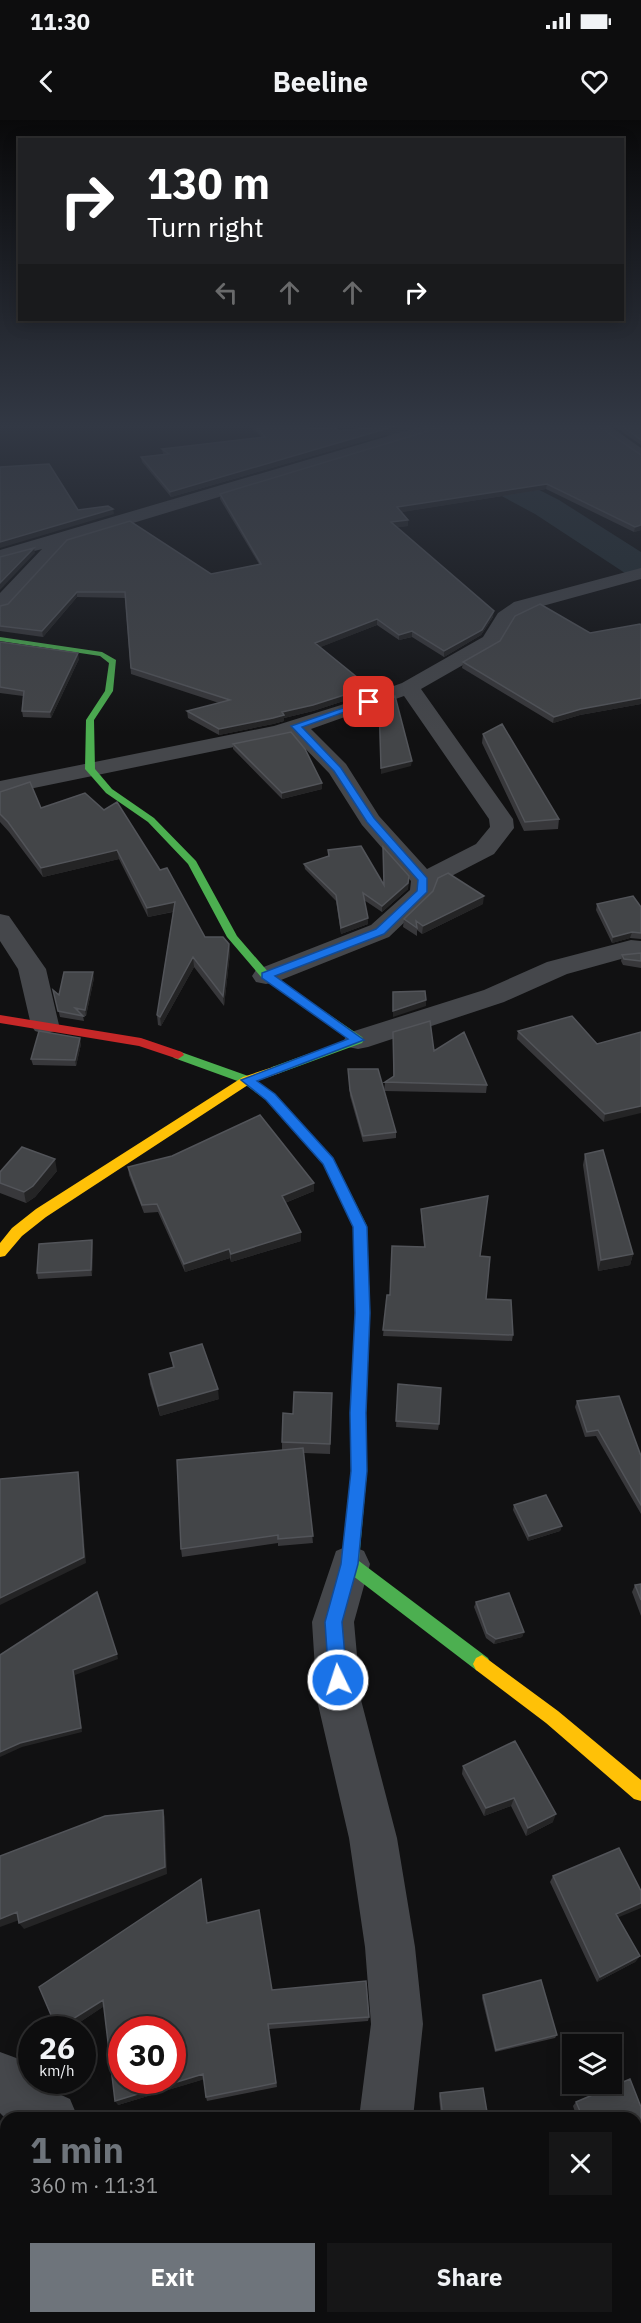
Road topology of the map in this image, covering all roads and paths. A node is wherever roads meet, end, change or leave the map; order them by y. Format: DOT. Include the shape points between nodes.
graph roads {
  1 [pos="102,527"];
  2 [pos="61,539"];
  3 [pos="0,555"];
  4 [pos="633,576"];
  5 [pos="0,604"];
  6 [pos="0,639"];
  7 [pos="409,687"];
  8 [pos="296,726"];
  9 [pos="90,769"];
  10 [pos="0,788"];
  11 [pos="424,880"];
  12 [pos="0,922"];
  13 [pos="641,949"];
  14 [pos="266,976"];
  15 [pos="0,1019"];
  16 [pos="45,1025"];
  17 [pos="358,1040"];
  18 [pos="247,1080"];
  19 [pos="6,1237"];
  20 [pos="350,1564"];
  21 [pos="641,1792"];
  22 [pos="0,2078"];
  23 [pos="38,2112"];
  24 [pos="387,2112"];
  1 -- 2 [label="street"];
  2 -- 3 [label="street"];
  2 -- 5 [label="street"];
  4 -- 7 [label="street" via="522,606 505,617 491,641"];
  6 -- 9 [label="street" via="102,654 113,662 109,691 90,720"];
  7 -- 8 [label="street"];
  7 -- 11 [label="street" via="501,819 502,828 485,849"];
  8 -- 9 [label="street"];
  8 -- 11 [label="street" via="338,770 370,820"];
  9 -- 10 [label="street"];
  9 -- 14 [label="street" via="109,791 151,820 192,863 232,937"];
  11 -- 14 [label="street" via="422,892 380,931"];
  12 -- 16 [label="street" via="32,969"];
  13 -- 17 [label="street" via="631,948 557,968 494,996"];
  14 -- 17 [label="street"];
  15 -- 16 [label="street"];
  16 -- 18 [label="street" via="141,1042"];
  17 -- 18 [label="street"];
  18 -- 19 [label="street"];
  18 -- 20 [label="street" via="270,1097 328,1161 360,1227 363,1313 359,1471"];
  20 -- 21 [label="street" via="552,1717"];
  20 -- 24 [label="street" via="333,1622 339,1700 373,1838 390,1947 397,2024"];
  22 -- 23 [label="street"];
}
